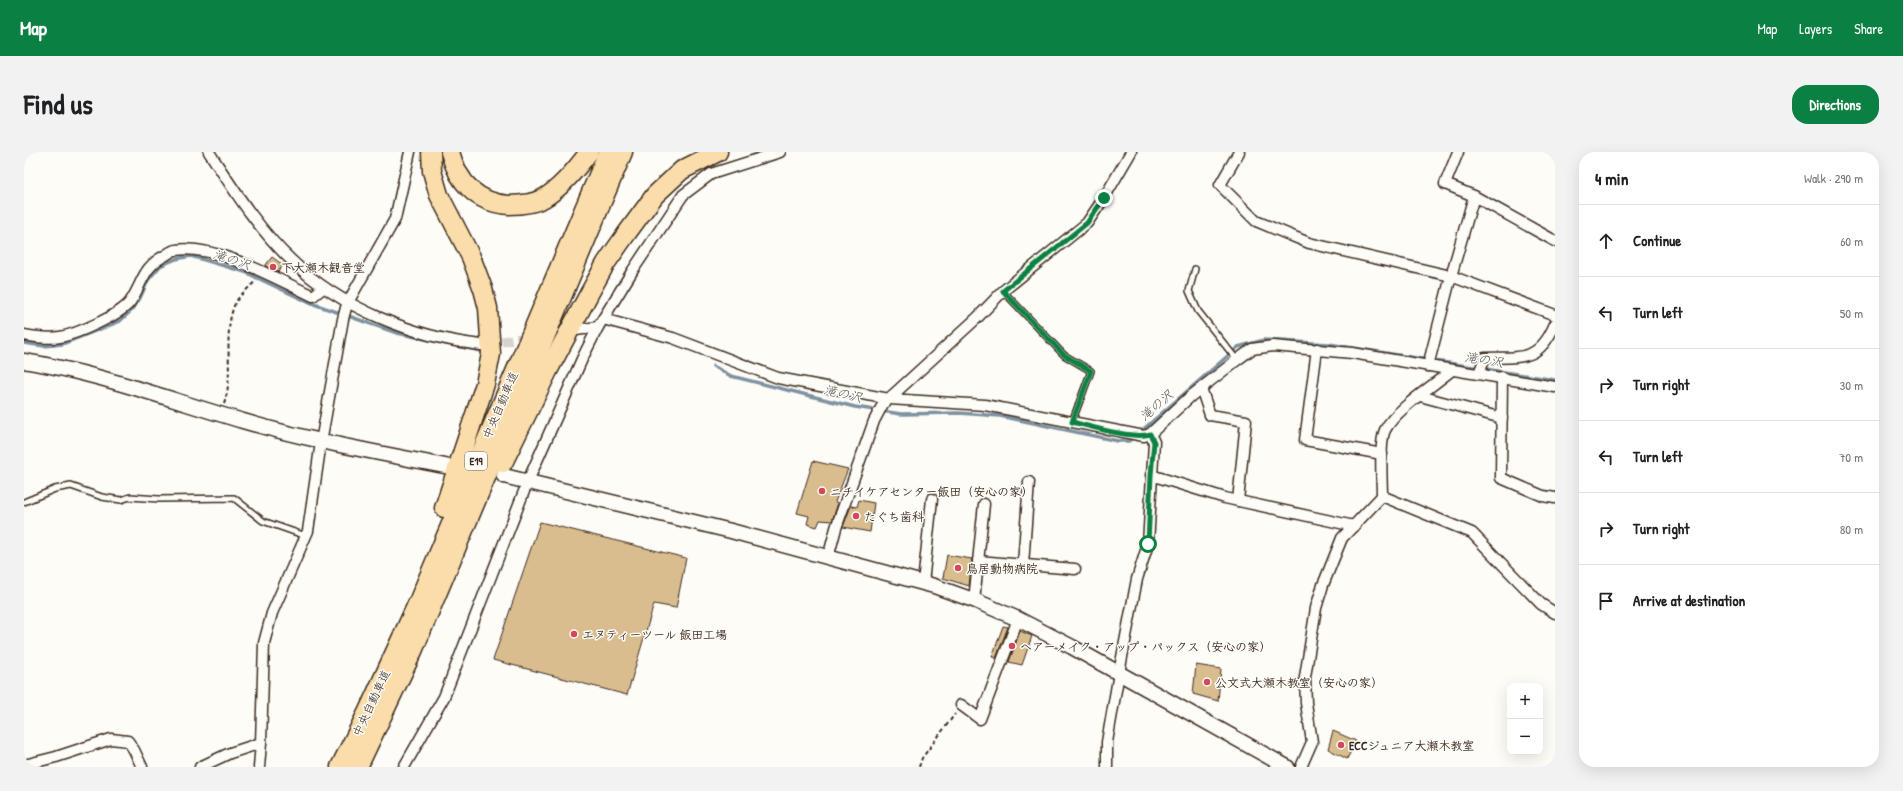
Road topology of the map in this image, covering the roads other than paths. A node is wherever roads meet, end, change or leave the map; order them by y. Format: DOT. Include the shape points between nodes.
graph roads {
  1 [pos="209,152"];
  2 [pos="410,152"];
  3 [pos="431,152"];
  4 [pos="450,152"];
  5 [pos="589,152"];
  6 [pos="608,152"];
  7 [pos="623,152"];
  8 [pos="718,152"];
  9 [pos="780,152"];
  10 [pos="1131,152"];
  11 [pos="1239,152"];
  12 [pos="1458,152"];
  13 [pos="1474,196"];
  14 [pos="1555,240"];
  15 [pos="1195,268"];
  16 [pos="1451,276"];
  17 [pos="324,288"];
  18 [pos="1003,291"];
  19 [pos="345,311"];
  20 [pos="1555,315"];
  21 [pos="600,323"];
  22 [pos="1555,324"];
  23 [pos="576,330"];
  24 [pos="24,335"];
  25 [pos="481,345"];
  26 [pos="1317,349"];
  27 [pos="1237,359"];
  28 [pos="24,362"];
  29 [pos="1428,366"];
  30 [pos="1452,370"];
  31 [pos="1479,373"];
  32 [pos="1502,377"];
  33 [pos="1555,387"];
  34 [pos="1201,388"];
  35 [pos="1420,396"];
  36 [pos="886,402"];
  37 [pos="1502,418"];
  38 [pos="1072,422"];
  39 [pos="1147,435"];
  40 [pos="321,442"];
  41 [pos="1382,454"];
  42 [pos="450,467"];
  43 [pos="1151,475"];
  44 [pos="504,476"];
  45 [pos="528,481"];
  46 [pos="1029,482"];
  47 [pos="1382,496"];
  48 [pos="932,498"];
  49 [pos="1555,498"];
  50 [pos="1238,501"];
  51 [pos="24,502"];
  52 [pos="984,504"];
  53 [pos="1354,526"];
  54 [pos="306,536"];
  55 [pos="828,558"];
  56 [pos="978,561"];
  57 [pos="1023,565"];
  58 [pos="1075,569"];
  59 [pos="923,583"];
  60 [pos="974,601"];
  61 [pos="1555,613"];
  62 [pos="1018,619"];
  63 [pos="413,651"];
  64 [pos="1119,673"];
  65 [pos="961,705"];
  66 [pos="368,711"];
  67 [pos="261,742"];
  68 [pos="24,765"];
  69 [pos="142,767"];
  70 [pos="200,767"];
  71 [pos="259,767"];
  72 [pos="340,767"];
  73 [pos="358,767"];
  74 [pos="404,767"];
  75 [pos="1108,767"];
  76 [pos="1287,767"];
  77 [pos="1301,767"];
  1 -- 17 [label="street" via="249,212 290,260"];
  2 -- 19 [label="street" via="395,219"];
  3 -- 66 [label="highway" via="432,171 439,195 483,289 488,308 491,354 485,384 464,453"];
  4 -- 5 [label="highway" via="454,167 473,193 496,204 520,205 545,198 574,173"];
  6 -- 66 [label="highway, 中央自動車道 / E19" via="418,602"];
  7 -- 63 [label="highway, 中央自動車道 / E19"];
  8 -- 63 [label="highway" via="682,170 655,195 606,264 549,369 504,461 437,622"];
  9 -- 21 [label="street" via="711,174 683,195"];
  10 -- 18 [label="street" via="1087,223"];
  11 -- 16 [label="street" via="1220,185 1256,221 1309,243"];
  12 -- 13 [label="street" via="1445,184"];
  13 -- 14 [label="street"];
  13 -- 16 [label="street"];
  15 -- 27 [label="lane" via="1189,291 1198,311"];
  16 -- 20 [label="street"];
  16 -- 29 [label="street"];
  17 -- 19 [label="street"];
  17 -- 24 [label="street" via="313,296 219,255 197,250 175,250 149,267 130,302 106,319 60,337"];
  18 -- 36 [label="street"];
  18 -- 38 [label="lane" via="1064,355 1091,371"];
  19 -- 25 [label="street" via="467,344"];
  19 -- 40 [label="street"];
  21 -- 23 [label="street"];
  21 -- 36 [label="street" via="673,338 778,378"];
  21 -- 45 [label="street"];
  22 -- 31 [label="street" via="1548,340 1535,353 1485,358"];
  26 -- 27 [label="street" via="1273,346 1252,349"];
  26 -- 29 [label="street"];
  26 -- 41 [label="street" via="1304,440"];
  27 -- 34 [label="street"];
  28 -- 40 [label="street" via="94,376"];
  29 -- 30 [label="street"];
  30 -- 31 [label="street"];
  30 -- 35 [label="street"];
  31 -- 32 [label="street"];
  32 -- 33 [label="street"];
  32 -- 37 [label="street"];
  34 -- 39 [label="street"];
  34 -- 50 [label="street" via="1210,416 1246,421"];
  35 -- 37 [label="street"];
  35 -- 41 [label="street" via="1398,414 1385,431"];
  36 -- 38 [label="street" via="985,405"];
  36 -- 55 [label="street" via="876,416 836,528"];
  37 -- 49 [label="street" via="1501,478 1543,496"];
  38 -- 39 [label="street" via="1129,434"];
  39 -- 43 [label="street" via="1154,442"];
  40 -- 42 [label="street"];
  40 -- 54 [label="street"];
  41 -- 47 [label="street"];
  43 -- 50 [label="street"];
  43 -- 64 [label="street" via="1148,544 1137,579"];
  44 -- 45 [label="street"];
  45 -- 55 [label="street" via="731,531"];
  45 -- 74 [label="street" via="444,697"];
  46 -- 57 [label="street"];
  47 -- 53 [label="street"];
  47 -- 61 [label="street" via="1472,533 1541,604"];
  48 -- 59 [label="street"];
  50 -- 53 [label="street"];
  51 -- 54 [label="lane" via="55,488 71,486 121,500 130,497 234,498 263,521"];
  52 -- 56 [label="street"];
  53 -- 77 [label="street" via="1342,538 1316,608 1305,678 1312,742"];
  54 -- 67 [label="street" via="272,613 264,643"];
  55 -- 59 [label="street"];
  56 -- 57 [label="street"];
  56 -- 60 [label="street"];
  57 -- 58 [label="street"];
  59 -- 60 [label="street"];
  60 -- 62 [label="street"];
  62 -- 64 [label="street"];
  62 -- 65 [label="street" via="980,719"];
  63 -- 73 [label="highway, 中央自動車道 / E19"];
  64 -- 75 [label="street" via="1107,742"];
  64 -- 76 [label="street"];
  66 -- 72 [label="highway, 中央自動車道 / E19"];
  67 -- 70 [label="street"];
  67 -- 71 [label="street"];
  68 -- 69 [label="street" via="56,758 111,739 128,741"];
}
